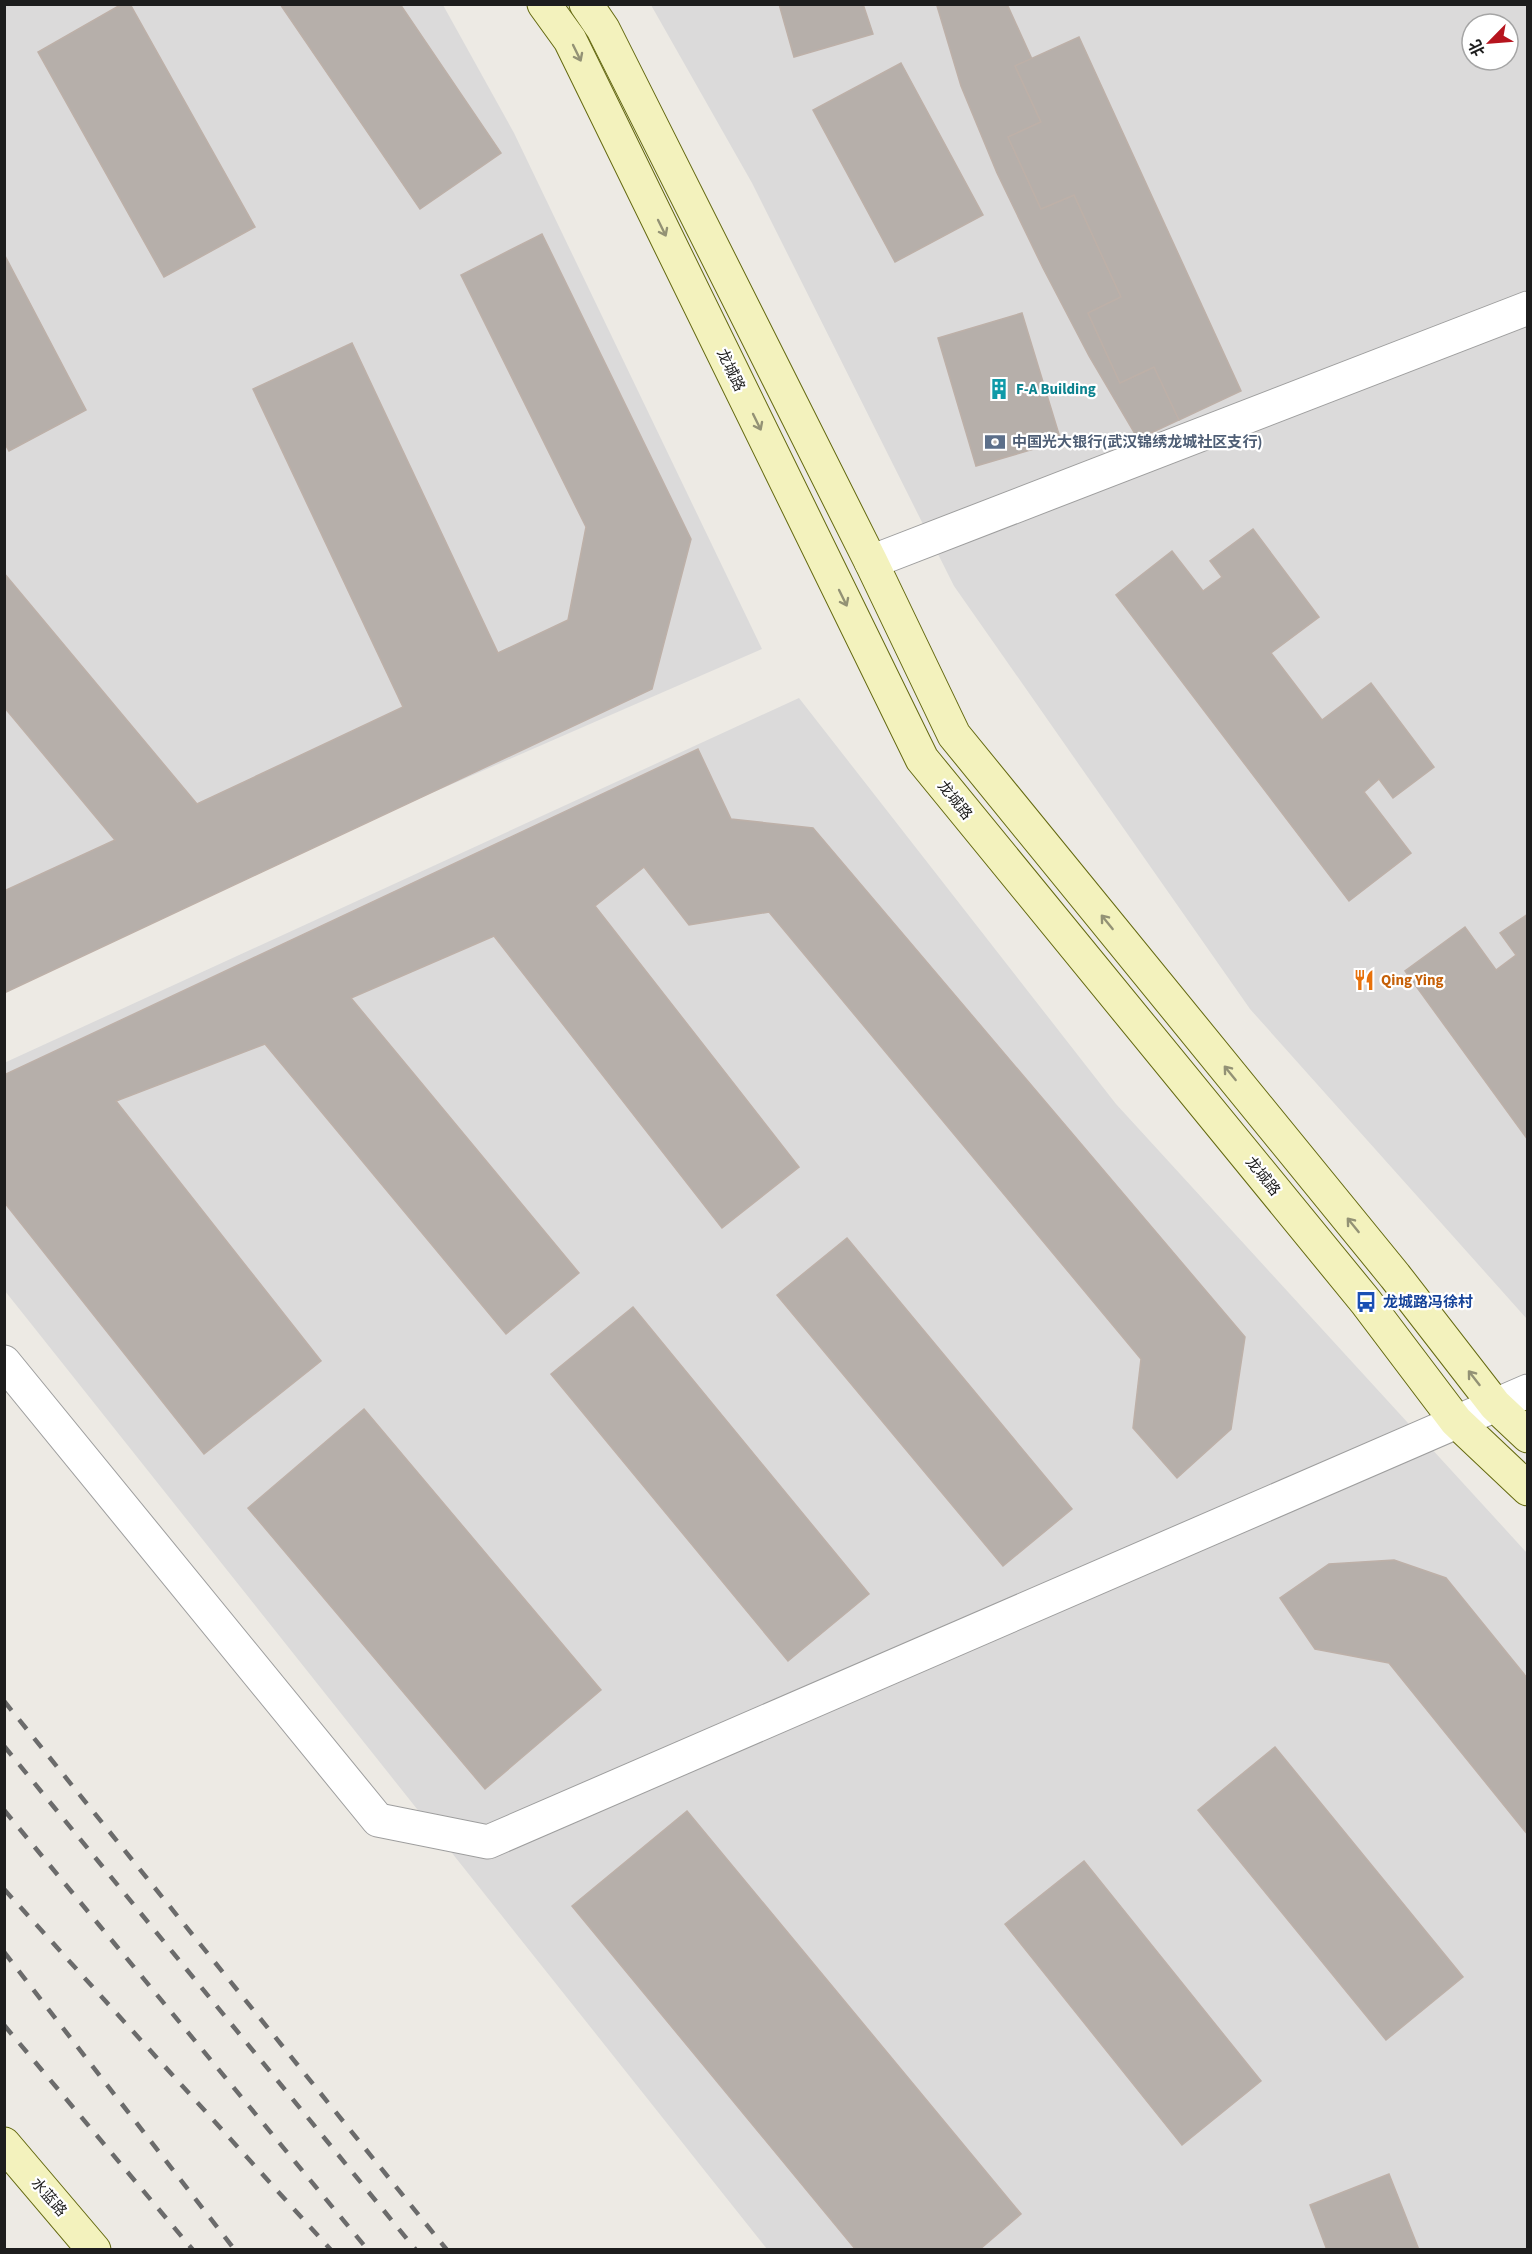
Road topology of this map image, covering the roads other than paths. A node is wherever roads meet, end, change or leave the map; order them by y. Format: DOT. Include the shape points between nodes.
graph roads {
  1 [pos="544,4"];
  2 [pos="586,4"];
  3 [pos="1527,308"];
  4 [pos="871,562"];
  5 [pos="4,1362"];
  6 [pos="1527,1391"];
  7 [pos="1495,1405"];
  8 [pos="1456,1421"];
  9 [pos="1527,1436"];
  10 [pos="1527,1489"];
  11 [pos="4,2144"];
  12 [pos="94,2250"];
  1 -- 8 [label="street, 龙城路, one-way" via="570,40 922,759 1366,1302"];
  2 -- 4 [label="street" via="603,29"];
  3 -- 4 [label="street"];
  7 -- 4 [label="street, one-way" via="1388,1267 954,735"];
  5 -- 8 [label="street" via="378,1820 488,1842"];
  6 -- 7 [label="street"];
  7 -- 8 [label="street"];
  7 -- 9 [label="street"];
  8 -- 10 [label="street, 龙城路"];
  11 -- 12 [label="street, 水蓝路"];
}
